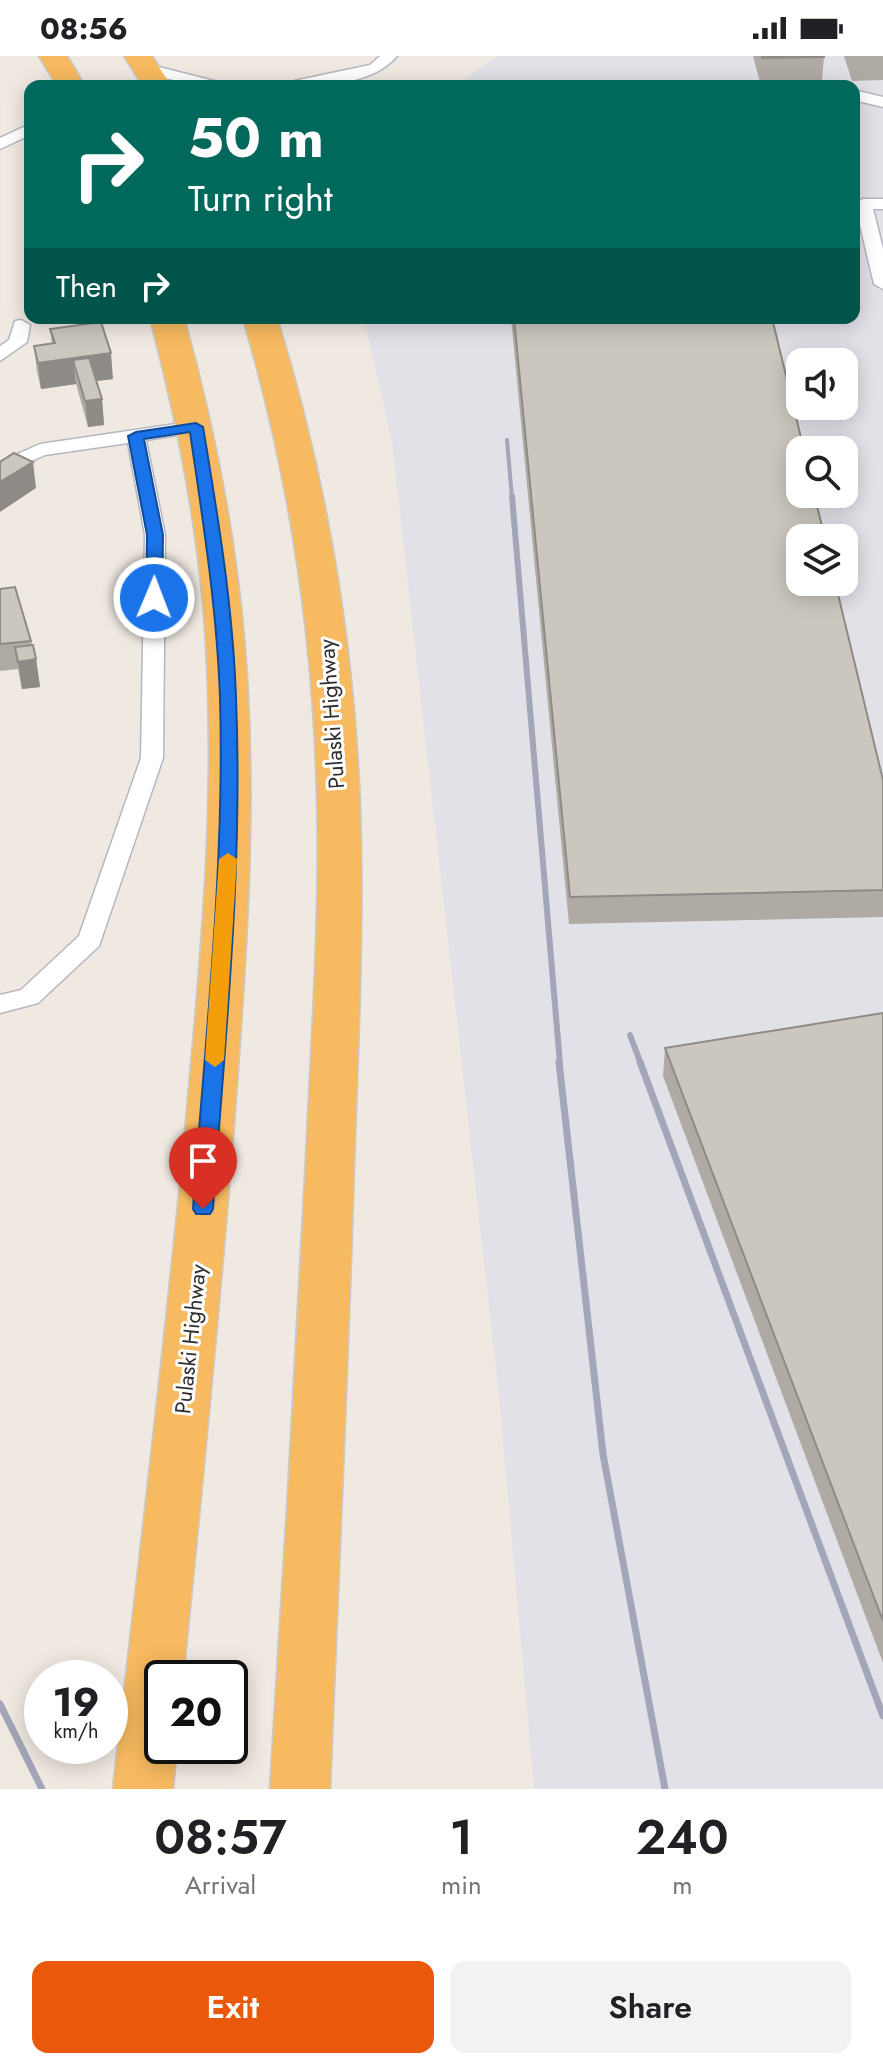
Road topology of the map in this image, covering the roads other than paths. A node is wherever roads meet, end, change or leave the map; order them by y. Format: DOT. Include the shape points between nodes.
graph roads {
  1 [pos="53,56"];
  2 [pos="389,56"];
  3 [pos="147,70"];
  4 [pos="67,80"];
  5 [pos="182,80"];
  6 [pos="323,80"];
  7 [pos="860,96"];
  8 [pos="883,102"];
  9 [pos="24,132"];
  10 [pos="0,145"];
  11 [pos="24,148"];
  12 [pos="883,204"];
  13 [pos="883,284"];
  14 [pos="169,324"];
  15 [pos="262,324"];
  16 [pos="21,325"];
  17 [pos="0,355"];
  18 [pos="196,427"];
  19 [pos="136,436"];
  20 [pos="0,469"];
  21 [pos="0,1004"];
  22 [pos="143,1789"];
  23 [pos="300,1789"];
  1 -- 4 [label="highway"];
  2 -- 6 [label="lane" via="375,69"];
  3 -- 5 [label="lane"];
  7 -- 8 [label="lane"];
  9 -- 10 [label="lane"];
  10 -- 11 [label="lane"];
  12 -- 13 [label="lane" via="863,204"];
  14 -- 18 [label="highway, Pulaski Highway"];
  15 -- 23 [label="highway, Pulaski Highway" via="291,421 313,523 337,765 327,1247"];
  16 -- 17 [label="lane" via="18,342"];
  18 -- 19 [label="lane"];
  18 -- 22 [label="highway, Pulaski Highway" via="217,559 228,697 229,846 197,1283"];
  19 -- 20 [label="lane" via="40,450"];
  19 -- 21 [label="lane" via="155,535 152,758 90,940 29,997"];
}
